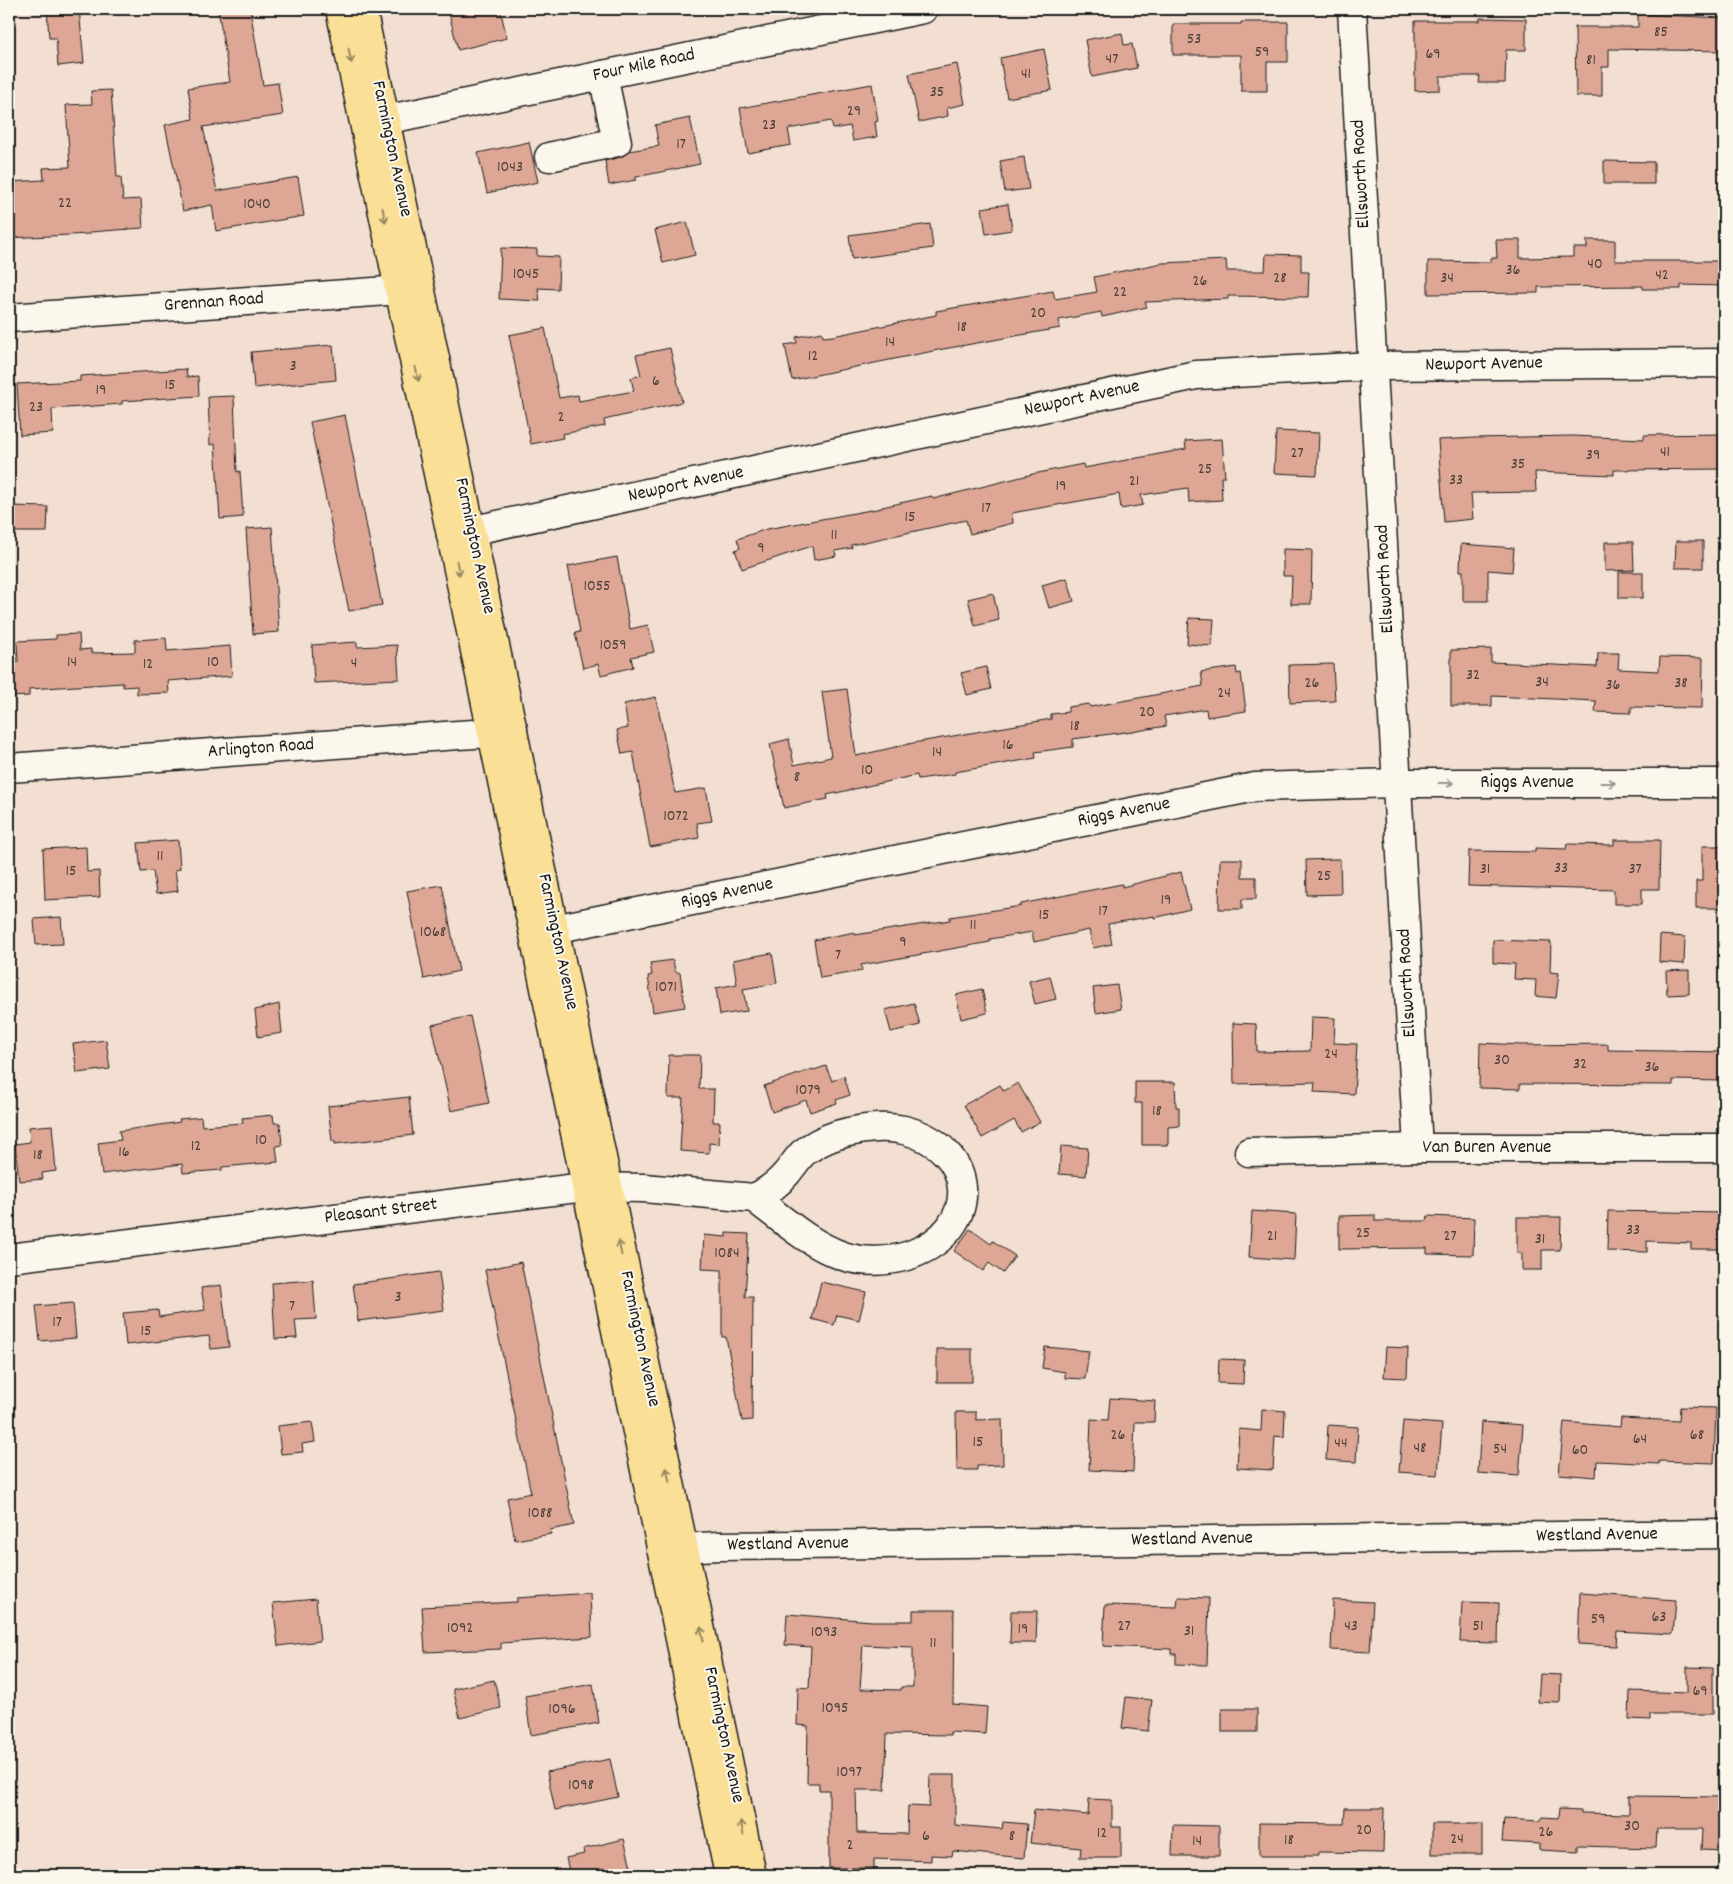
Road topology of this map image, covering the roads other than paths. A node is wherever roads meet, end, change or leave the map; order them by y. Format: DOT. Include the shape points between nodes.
graph roads {
  1 [pos="340,9"];
  2 [pos="362,9"];
  3 [pos="923,9"];
  4 [pos="1352,9"];
  5 [pos="603,75"];
  6 [pos="375,122"];
  7 [pos="549,157"];
  8 [pos="409,287"];
  9 [pos="9,318"];
  10 [pos="1724,363"];
  11 [pos="1374,366"];
  12 [pos="461,533"];
  13 [pos="502,731"];
  14 [pos="9,768"];
  15 [pos="1397,783"];
  16 [pos="1724,783"];
  17 [pos="544,931"];
  18 [pos="1418,1148"];
  19 [pos="1724,1148"];
  20 [pos="1249,1152"];
  21 [pos="596,1187"];
  22 [pos="754,1198"];
  23 [pos="9,1258"];
  24 [pos="1724,1534"];
  25 [pos="672,1549"];
  26 [pos="729,1875"];
  27 [pos="752,1875"];
  1 -- 6 [label="main road, Farmington Avenue, one-way"];
  2 -- 6 [label="main road, Farmington Avenue"];
  3 -- 5 [label="street, Four Mile Road"];
  4 -- 11 [label="street, Ellsworth Road"];
  5 -- 6 [label="street, Four Mile Road"];
  5 -- 7 [label="street" via="618,142"];
  6 -- 8 [label="main road, Farmington Avenue"];
  8 -- 9 [label="street, Grennan Road"];
  8 -- 12 [label="main road, Farmington Avenue"];
  10 -- 11 [label="street, Newport Avenue"];
  11 -- 12 [label="street, Newport Avenue" via="1196,374"];
  11 -- 15 [label="street, Ellsworth Road"];
  12 -- 13 [label="main road, Farmington Avenue"];
  13 -- 14 [label="street, Arlington Road"];
  13 -- 17 [label="main road, Farmington Avenue"];
  15 -- 16 [label="street, Riggs Avenue, one-way"];
  15 -- 17 [label="street, Riggs Avenue" via="1254,787"];
  15 -- 18 [label="street, Ellsworth Road"];
  17 -- 21 [label="main road, Farmington Avenue"];
  18 -- 19 [label="street, Van Buren Avenue"];
  18 -- 20 [label="street, Van Buren Avenue"];
  21 -- 22 [label="street, Pleasant Street"];
  21 -- 23 [label="street, Pleasant Street"];
  21 -- 25 [label="main road, Farmington Avenue"];
  22 -- 22 [label="street" via="818,1244 845,1256 874,1261 904,1257 934,1243 958,1216 962,1194 958,1171 945,1152 906,1130 881,1127 852,1131 822,1141 803,1153 774,1186"];
  24 -- 25 [label="street, Westland Avenue"];
  25 -- 26 [label="main road, Farmington Avenue"];
  27 -- 25 [label="main road, Farmington Avenue, one-way"];
}
